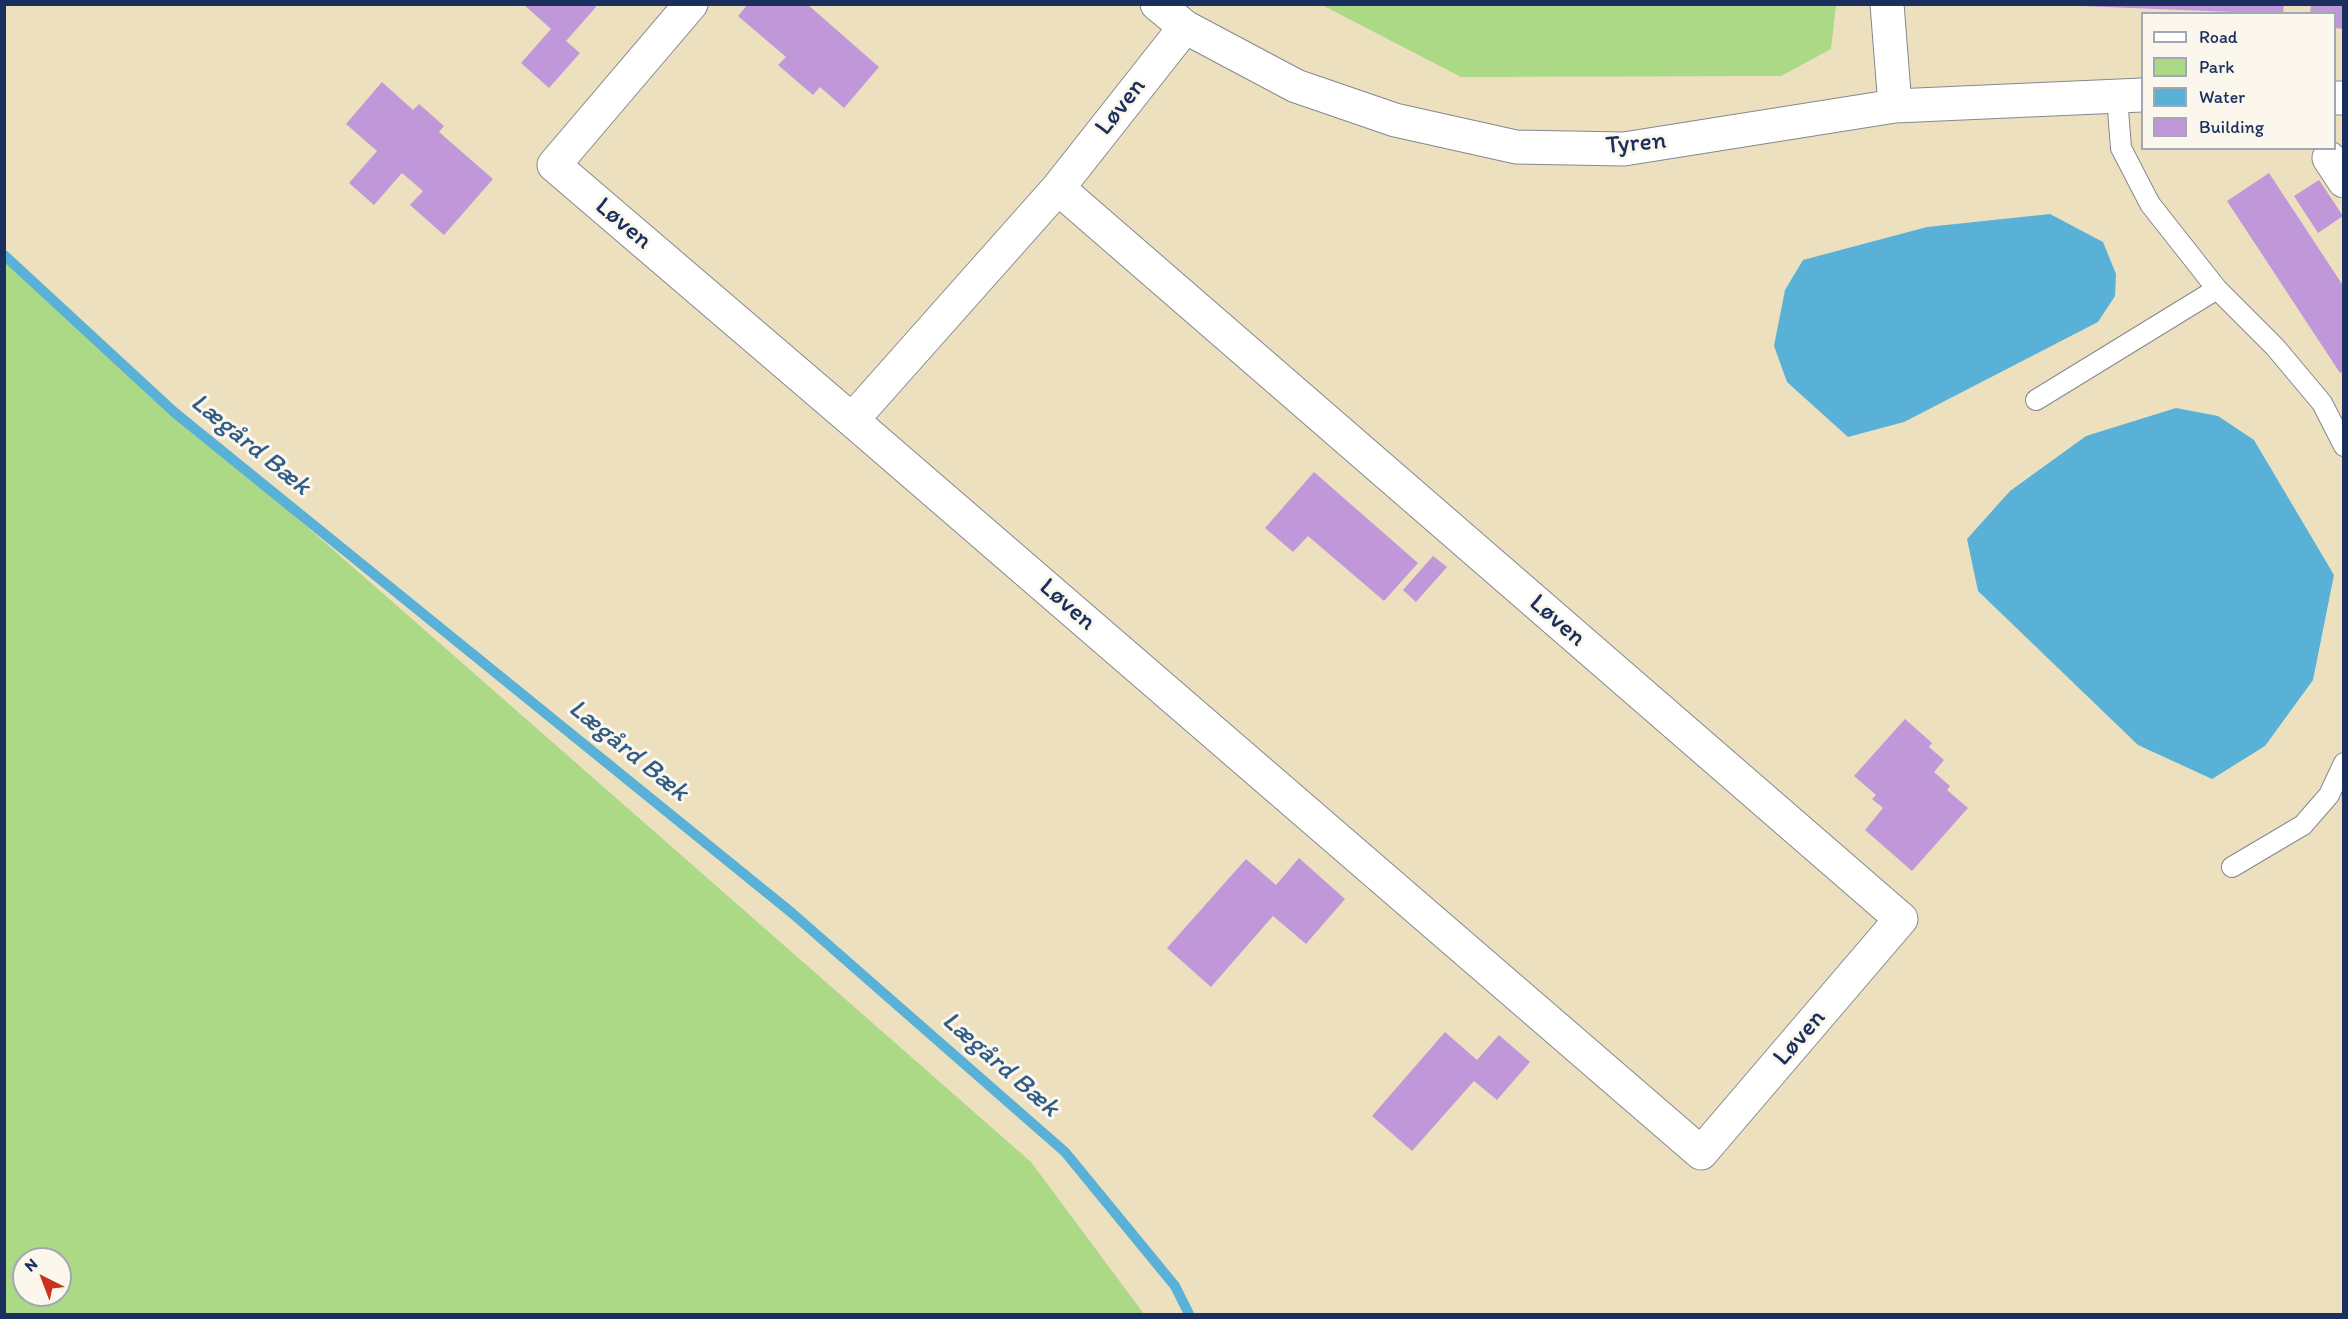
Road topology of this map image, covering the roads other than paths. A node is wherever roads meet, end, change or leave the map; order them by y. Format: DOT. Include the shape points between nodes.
graph roads {
  1 [pos="691,4"];
  2 [pos="1157,4"];
  3 [pos="1887,4"];
  4 [pos="1185,27"];
  5 [pos="2130,96"];
  6 [pos="1895,106"];
  7 [pos="1058,188"];
  8 [pos="2217,289"];
  9 [pos="2036,400"];
  10 [pos="852,420"];
  11 [pos="2343,446"];
  12 [pos="2343,762"];
  13 [pos="2232,867"];
  1 -- 10 [label="street, Løven" via="554,165"];
  2 -- 4 [label="street, Tyren"];
  3 -- 6 [label="street"];
  4 -- 6 [label="street, Tyren" via="1296,86 1395,120 1516,147 1624,149"];
  4 -- 7 [label="street, Løven"];
  5 -- 6 [label="street, Tyren"];
  5 -- 8 [label="lane" via="2121,148 2150,204"];
  7 -- 10 [label="street, Løven"];
  7 -- 10 [label="street, Løven" via="1901,920 1701,1153"];
  8 -- 9 [label="lane"];
  8 -- 11 [label="lane" via="2275,347 2322,403"];
  12 -- 13 [label="lane" via="2329,795 2303,825"];
}
